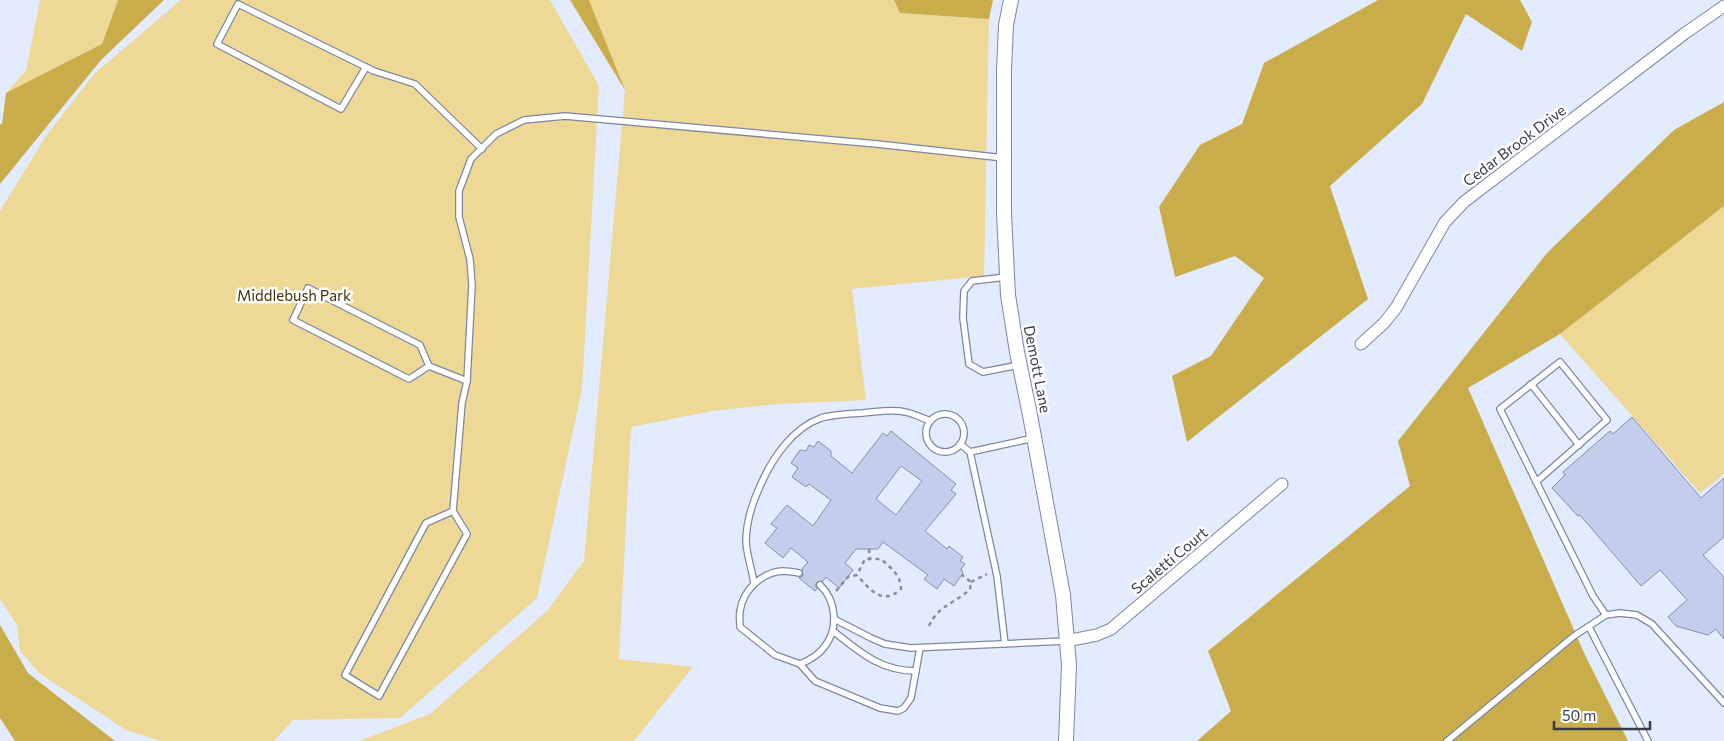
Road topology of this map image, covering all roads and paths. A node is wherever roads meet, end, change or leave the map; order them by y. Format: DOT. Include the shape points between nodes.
graph roads {
  1 [pos="1011,0"];
  2 [pos="1724,6"];
  3 [pos="366,67"];
  4 [pos="482,149"];
  5 [pos="1004,158"];
  6 [pos="1007,277"];
  7 [pos="1361,344"];
  8 [pos="1019,365"];
  9 [pos="429,366"];
  10 [pos="467,381"];
  11 [pos="1531,384"];
  12 [pos="930,420"];
  13 [pos="1034,437"];
  14 [pos="960,444"];
  15 [pos="1579,445"];
  16 [pos="970,452"];
  17 [pos="1536,482"];
  18 [pos="1282,484"];
  19 [pos="453,512"];
  20 [pos="869,549"];
  21 [pos="870,559"];
  22 [pos="995,568"];
  23 [pos="799,573"];
  24 [pos="857,575"];
  25 [pos="962,575"];
  26 [pos="971,582"];
  27 [pos="754,583"];
  28 [pos="820,585"];
  29 [pos="836,591"];
  30 [pos="1606,615"];
  31 [pos="834,619"];
  32 [pos="930,626"];
  33 [pos="1589,627"];
  34 [pos="832,631"];
  35 [pos="1066,641"];
  36 [pos="1005,644"];
  37 [pos="920,648"];
  38 [pos="800,664"];
  39 [pos="916,671"];
  40 [pos="1724,703"];
  41 [pos="1066,741"];
  42 [pos="1447,741"];
  43 [pos="1648,741"];
  1 -- 5 [label="street, Demott Lane" via="1004,70"];
  2 -- 7 [label="street, Cedar Brook Drive" via="1464,202 1445,222 1396,308"];
  3 -- 3 [label="lane" via="238,4 217,44 342,109"];
  3 -- 4 [label="lane" via="415,84"];
  4 -- 5 [label="lane" via="496,134 524,120 565,116"];
  4 -- 10 [label="lane" via="471,160 459,191 459,217 470,259 472,284"];
  5 -- 6 [label="street, Demott Lane"];
  6 -- 8 [label="street, Demott Lane"];
  6 -- 8 [label="lane" via="972,281 964,291 963,318 969,364 983,372"];
  8 -- 13 [label="street, Demott Lane"];
  9 -- 9 [label="lane" via="409,379 293,320 308,288 420,345"];
  9 -- 10 [label="lane"];
  10 -- 19 [label="lane" via="462,403"];
  11 -- 15 [label="lane"];
  11 -- 15 [label="lane" via="1560,362 1607,420"];
  11 -- 17 [label="lane" via="1500,409"];
  12 -- 14 [label="lane" via="947,413 959,419 964,430"];
  12 -- 14 [label="lane" via="925,433 934,449 946,452"];
  12 -- 27 [label="lane" via="904,412 836,415 805,427 790,440 766,472 748,523 746,542"];
  13 -- 16 [label="lane"];
  13 -- 35 [label="street, Demott Lane" via="1062,595"];
  14 -- 16 [label="lane"];
  15 -- 17 [label="lane"];
  16 -- 22 [label="lane"];
  17 -- 30 [label="lane" via="1593,596"];
  18 -- 35 [label="street, Scaletti Court" via="1111,629"];
  19 -- 19 [label="lane" via="426,523 345,675 379,696 467,534"];
  20 -- 21 [label="path"];
  21 -- 24 [label="path" via="865,559"];
  21 -- 24 [label="path" via="881,559 896,573 901,589 888,598 879,596"];
  22 -- 26 [label="path"];
  22 -- 36 [label="lane"];
  23 -- 27 [label="lane" via="783,571"];
  24 -- 29 [label="path" via="848,577"];
  25 -- 26 [label="path"];
  26 -- 32 [label="path" via="970,589 933,616"];
  27 -- 38 [label="lane" via="744,596 740,627 775,655"];
  28 -- 31 [label="lane" via="832,603"];
  30 -- 33 [label="lane"];
  30 -- 40 [label="lane" via="1637,615 1652,624"];
  31 -- 34 [label="lane"];
  31 -- 37 [label="lane" via="885,644"];
  33 -- 42 [label="lane"];
  33 -- 43 [label="lane"];
  34 -- 38 [label="lane" via="826,646"];
  34 -- 39 [label="lane" via="876,663"];
  35 -- 36 [label="lane"];
  35 -- 41 [label="street, Demott Lane"];
  36 -- 37 [label="lane"];
  37 -- 39 [label="lane"];
  38 -- 39 [label="lane" via="815,681 880,708 898,711 911,698"];
}
